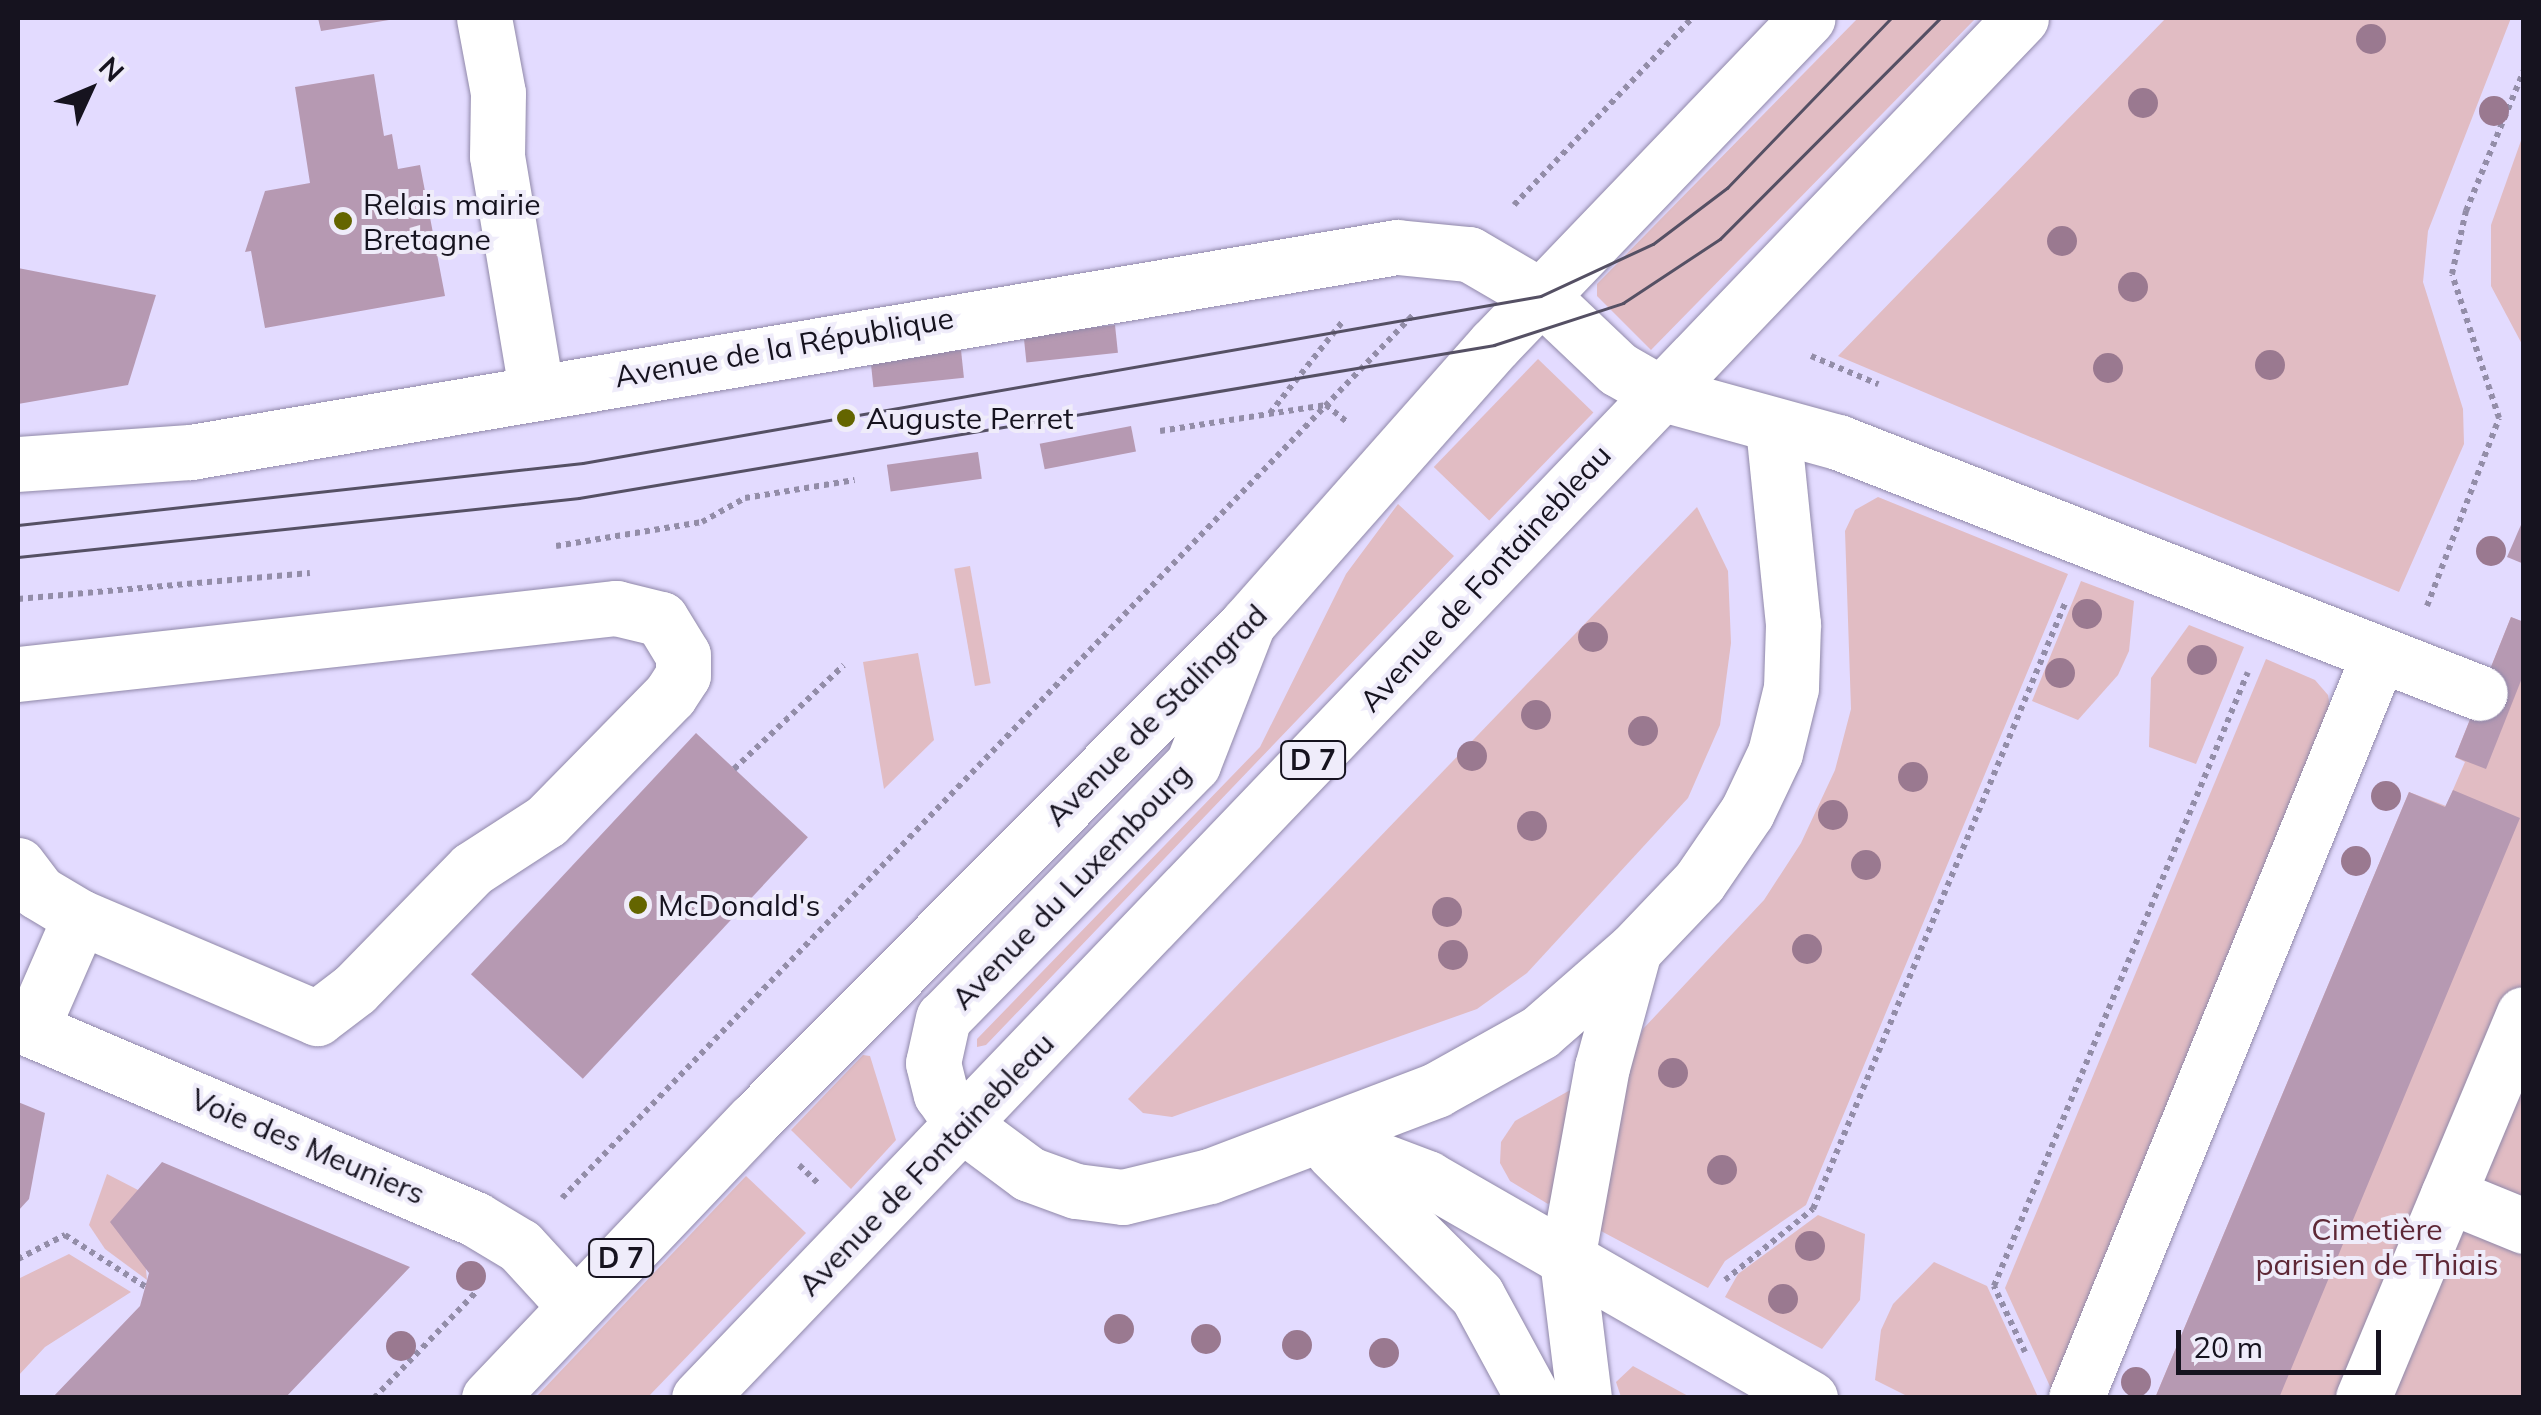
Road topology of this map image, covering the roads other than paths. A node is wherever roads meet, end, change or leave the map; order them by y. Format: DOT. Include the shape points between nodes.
graph roads {
  1 [pos="484,18"];
  2 [pos="1808,18"];
  3 [pos="2021,18"];
  4 [pos="1541,296"];
  5 [pos="536,389"];
  6 [pos="1660,392"];
  7 [pos="1773,428"];
  8 [pos="18,464"];
  9 [pos="1248,623"];
  10 [pos="2378,657"];
  11 [pos="18,674"];
  12 [pos="2505,703"];
  13 [pos="18,865"];
  14 [pos="80,917"];
  15 [pos="1634,950"];
  16 [pos="2524,1014"];
  17 [pos="24,1026"];
  18 [pos="963,1125"];
  19 [pos="1316,1136"];
  20 [pos="2448,1195"];
  21 [pos="2524,1226"];
  22 [pos="1567,1259"];
  23 [pos="575,1306"];
  24 [pos="490,1398"];
  25 [pos="700,1398"];
  26 [pos="1533,1398"];
  27 [pos="1584,1398"];
  28 [pos="1810,1398"];
  29 [pos="2076,1398"];
  30 [pos="2363,1398"];
  1 -- 5 [label="street" via="498,93 497,156"];
  2 -- 4 [label="street, Avenue de Stalingrad / D 7"];
  3 -- 6 [label="street, Avenue de Fontainebleau / D 7"];
  4 -- 5 [label="street, Avenue de la République" via="1468,254 1397,247"];
  4 -- 6 [label="street, Avenue de la République" via="1618,370"];
  4 -- 9 [label="street, Avenue de Stalingrad / D 7"];
  5 -- 8 [label="street, Avenue de la République" via="190,452"];
  6 -- 7 [label="street, Avenue de la République"];
  6 -- 18 [label="street, Avenue de Fontainebleau / D 7"];
  7 -- 10 [label="street, Avenue de la République" via="1838,442"];
  7 -- 15 [label="street, Avenue du Luxembourg" via="1793,624 1791,688 1775,753 1748,812 1699,882"];
  9 -- 18 [label="street, Avenue du Luxembourg" via="1192,764 943,1018 933,1063 941,1094"];
  9 -- 23 [label="street, Avenue de Stalingrad / D 7"];
  10 -- 12 [label="street, Avenue de la République"];
  10 -- 29 [label="street"];
  11 -- 14 [label="street" via="616,608 661,619 683,655 670,695 546,821 472,869 356,989 317,1018"];
  13 -- 14 [label="street" via="38,892"];
  14 -- 17 [label="street"];
  15 -- 19 [label="street, Avenue du Luxembourg" via="1540,1032 1436,1090"];
  15 -- 22 [label="street" via="1602,1067"];
  16 -- 20 [label="street"];
  17 -- 23 [label="street, Voie des Meuniers" via="475,1219 520,1246"];
  18 -- 19 [label="street, Avenue du Luxembourg" via="1029,1174 1124,1197 1210,1176"];
  18 -- 25 [label="street, Avenue de Fontainebleau / D 7"];
  19 -- 22 [label="street" via="1427,1178"];
  19 -- 26 [label="street" via="1478,1295"];
  20 -- 21 [label="street"];
  20 -- 30 [label="street"];
  22 -- 27 [label="street"];
  22 -- 28 [label="street"];
  23 -- 24 [label="street, Avenue de Stalingrad / D 7"];
}
